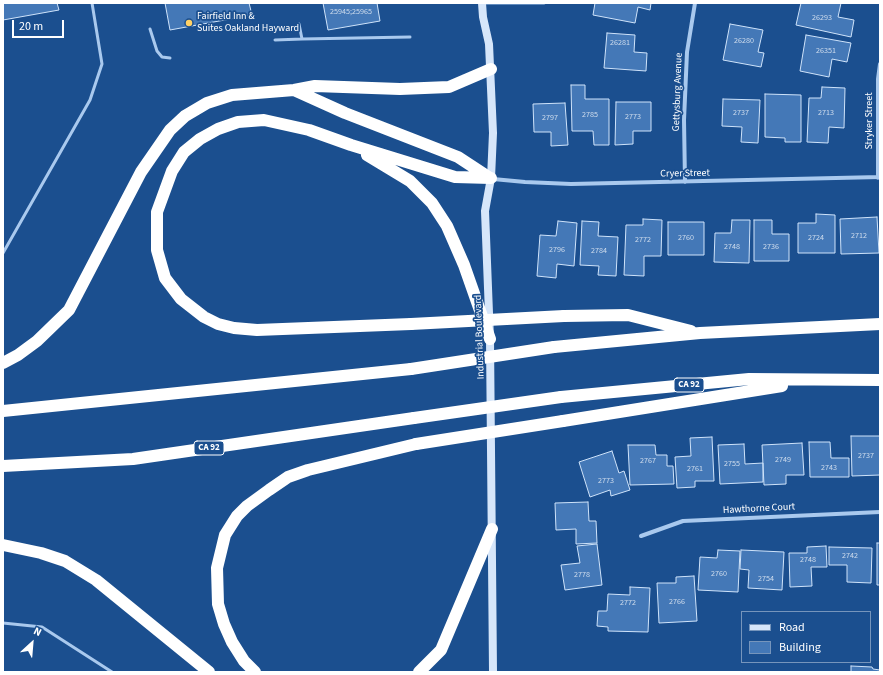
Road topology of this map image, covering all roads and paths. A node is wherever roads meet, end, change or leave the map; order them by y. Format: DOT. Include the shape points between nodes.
graph roads {
  1 [pos="92,3"];
  2 [pos="482,3"];
  3 [pos="544,3"];
  4 [pos="695,3"];
  5 [pos="299,24"];
  6 [pos="150,29"];
  7 [pos="410,37"];
  8 [pos="302,39"];
  9 [pos="275,40"];
  10 [pos="170,58"];
  11 [pos="880,64"];
  12 [pos="491,69"];
  13 [pos="294,90"];
  14 [pos="351,145"];
  15 [pos="491,178"];
  16 [pos="879,178"];
  17 [pos="685,182"];
  18 [pos="3,253"];
  19 [pos="880,324"];
  20 [pos="700,333"];
  21 [pos="490,339"];
  22 [pos="3,363"];
  23 [pos="817,380"];
  24 [pos="880,380"];
  25 [pos="3,411"];
  26 [pos="3,466"];
  27 [pos="880,512"];
  28 [pos="492,529"];
  29 [pos="641,536"];
  30 [pos="3,545"];
  31 [pos="3,623"];
  32 [pos="112,672"];
  33 [pos="209,672"];
  34 [pos="255,672"];
  35 [pos="419,672"];
  36 [pos="493,672"];
  1 -- 18 [label="lane" via="102,64 90,100"];
  2 -- 3 [label="lane"];
  2 -- 12 [label="main road, Industrial Boulevard"];
  4 -- 17 [label="street, Gettysburg Avenue" via="687,52"];
  5 -- 8 [label="lane"];
  6 -- 10 [label="lane" via="157,51 162,57"];
  7 -- 8 [label="lane"];
  8 -- 9 [label="lane"];
  11 -- 16 [label="street, Stryker Street"];
  12 -- 13 [label="highway" via="449,87 400,90 315,86"];
  12 -- 15 [label="main road, Industrial Boulevard"];
  13 -- 15 [label="highway" via="345,113 458,157"];
  13 -- 22 [label="highway" via="232,95 207,103 185,116 170,130 141,172 69,310 37,341"];
  14 -- 15 [label="highway" via="455,177"];
  14 -- 20 [label="highway, bridge" via="309,130 264,120 238,122 218,129 184,152 172,171 156,212 157,250 165,278 181,299 204,317 218,324 263,330 628,315"];
  14 -- 21 [label="highway" via="410,181 432,203 447,226 464,265"];
  15 -- 17 [label="street, Cryer Street" via="571,184"];
  15 -- 21 [label="main road, Industrial Boulevard" via="485,211"];
  16 -- 17 [label="street, Cryer Street"];
  19 -- 20 [label="highway"];
  20 -- 25 [label="highway, bridge" via="554,347 411,369"];
  21 -- 28 [label="main road, Industrial Boulevard"];
  23 -- 24 [label="highway, CA 92"];
  23 -- 26 [label="highway, CA 92, bridge" via="749,379 561,397 133,460"];
  23 -- 34 [label="highway, bridge" via="416,444 288,477 237,516 225,535 217,568 218,604 224,624 244,661"];
  27 -- 29 [label="street, Hawthorne Court" via="683,521"];
  28 -- 35 [label="highway" via="441,650"];
  28 -- 36 [label="main road, Industrial Boulevard"];
  30 -- 33 [label="highway" via="59,559 96,580"];
  31 -- 32 [label="lane" via="42,627"];
}
